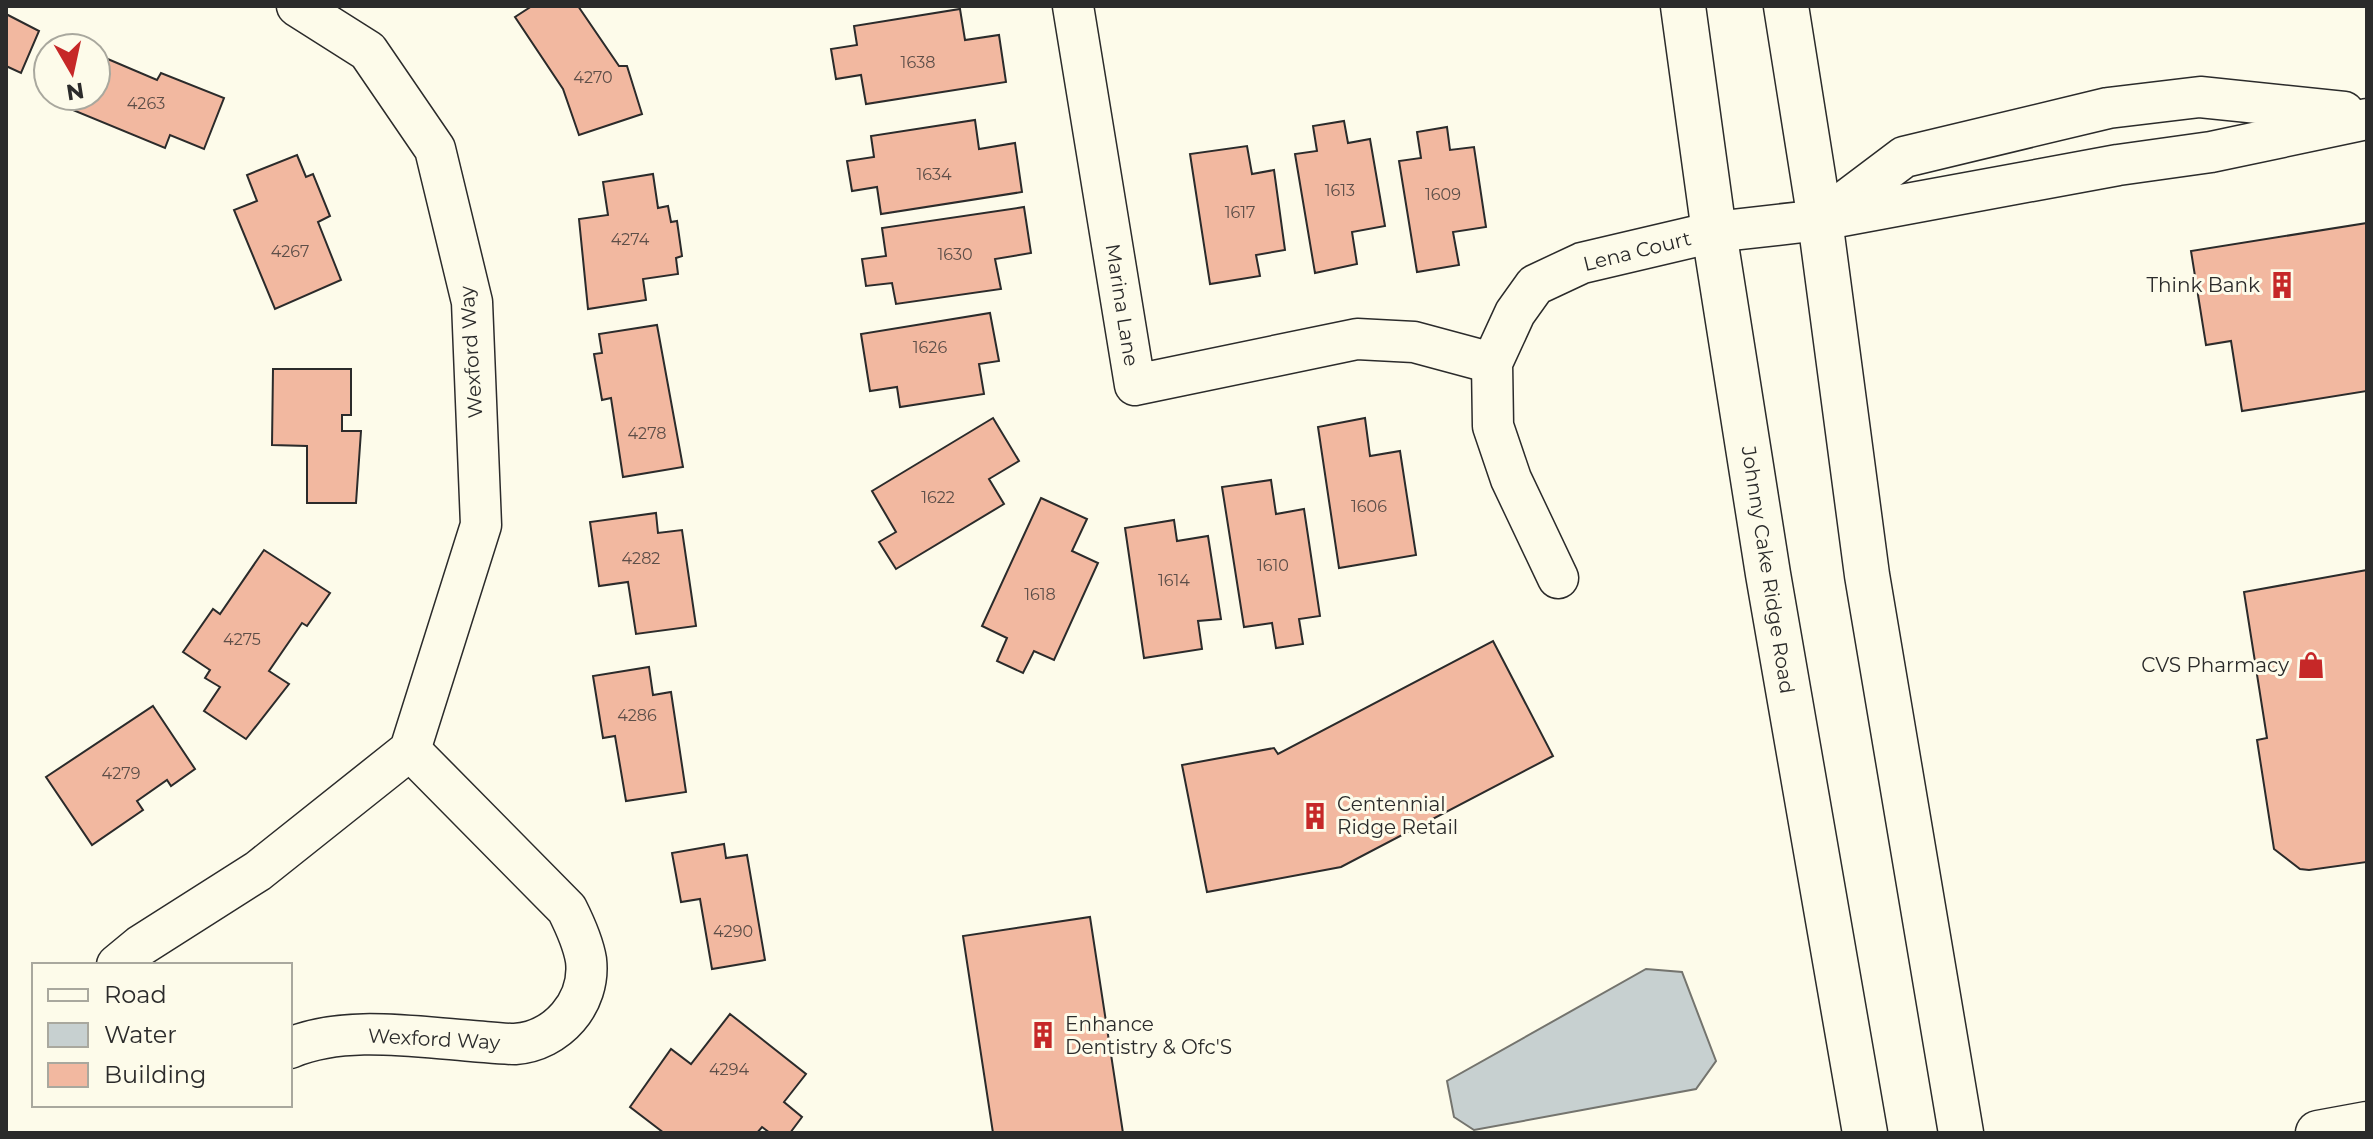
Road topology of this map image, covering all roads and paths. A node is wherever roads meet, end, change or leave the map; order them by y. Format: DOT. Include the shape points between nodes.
graph roads {
  1 [pos="297,6"];
  2 [pos="1073,6"];
  3 [pos="1683,6"];
  4 [pos="1786,6"];
  5 [pos="2367,117"];
  6 [pos="1820,220"];
  7 [pos="1714,232"];
  8 [pos="1492,363"];
  9 [pos="1558,578"];
  10 [pos="410,750"];
  11 [pos="119,963"];
  12 [pos="292,1047"];
  13 [pos="2367,1124"];
  14 [pos="1865,1133"];
  15 [pos="1961,1133"];
  16 [pos="2318,1133"];
  1 -- 10 [label="street, Wexford Way" via="368,51 435,149 472,302 481,525"];
  2 -- 8 [label="street, Marina Lane" via="1135,385 1357,339 1414,342"];
  3 -- 7 [label="street, Johnny Cake Ridge Road"];
  4 -- 6 [label="street"];
  5 -- 6 [label="street, Lena Court" via="2211,152"];
  5 -- 6 [label="street" via="2200,97 2108,108 1904,157"];
  6 -- 7 [label="street, Lena Court"];
  6 -- 15 [label="street" via="1867,575"];
  7 -- 8 [label="street, Lena Court" via="1582,263 1535,285"];
  7 -- 14 [label="street, Johnny Cake Ridge Road"];
  8 -- 9 [label="street, Lena Court" via="1493,426 1511,479"];
  10 -- 11 [label="street" via="258,871"];
  10 -- 12 [label="street, Wexford Way" via="567,909 586,963 572,1016 548,1036 516,1044 352,1035"];
  13 -- 16 [label="street"];
}
